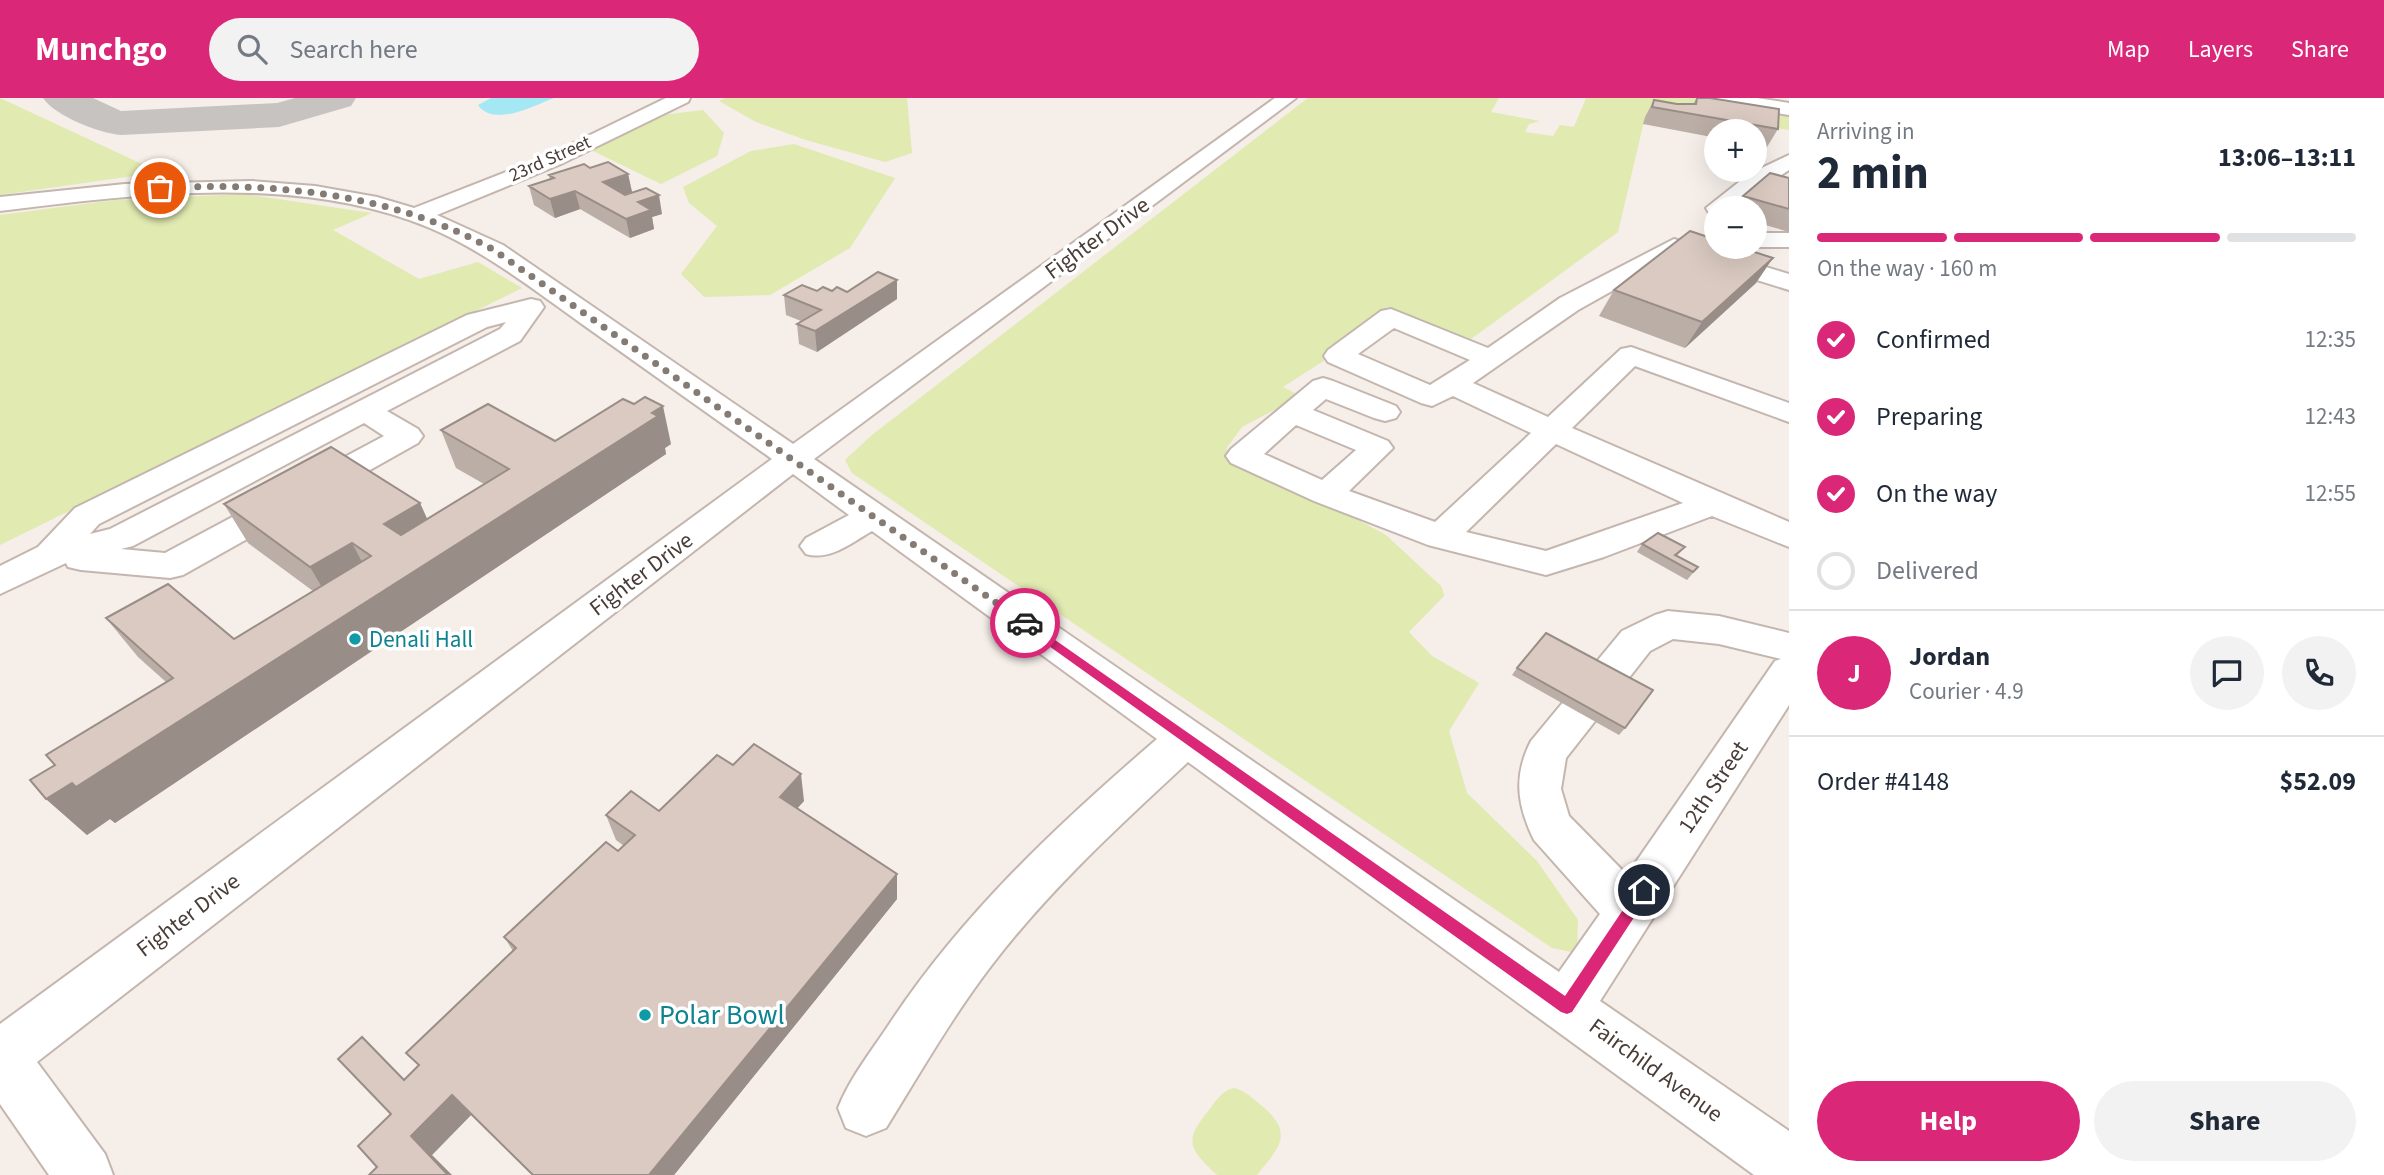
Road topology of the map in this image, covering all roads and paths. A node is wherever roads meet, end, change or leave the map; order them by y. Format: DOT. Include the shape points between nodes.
graph roads {
  1 [pos="681,98"];
  2 [pos="1287,98"];
  3 [pos="1723,98"];
  4 [pos="1789,109"];
  5 [pos="1789,161"];
  6 [pos="1767,173"];
  7 [pos="1753,182"];
  8 [pos="1767,182"];
  9 [pos="1789,188"];
  10 [pos="1734,196"];
  11 [pos="0,204"];
  12 [pos="417,215"];
  13 [pos="1767,240"];
  14 [pos="1789,240"];
  15 [pos="1753,259"];
  16 [pos="1761,274"];
  17 [pos="1789,282"];
  18 [pos="545,302"];
  19 [pos="1491,359"];
  20 [pos="1452,385"];
  21 [pos="312,404"];
  22 [pos="1292,412"];
  23 [pos="1385,412"];
  24 [pos="1789,413"];
  25 [pos="354,417"];
  26 [pos="1550,429"];
  27 [pos="793,459"];
  28 [pos="1326,494"];
  29 [pos="1713,503"];
  30 [pos="873,516"];
  31 [pos="1789,535"];
  32 [pos="1440,537"];
  33 [pos="818,546"];
  34 [pos="51,555"];
  35 [pos="0,581"];
  36 [pos="1789,647"];
  37 [pos="1789,672"];
  38 [pos="1187,738"];
  39 [pos="1630,912"];
  40 [pos="1567,1006"];
  41 [pos="0,1057"];
  42 [pos="866,1108"];
  43 [pos="1789,1165"];
  44 [pos="84,1175"];
  1 -- 12 [label="street, 23rd Street" via="554,160"];
  2 -- 27 [label="street, Fighter Drive"];
  3 -- 4 [label="street"];
  5 -- 6 [label="street"];
  7 -- 10 [label="street"];
  8 -- 9 [label="street"];
  11 -- 12 [label="street, Fairchild Avenue" via="121,190 228,187 328,194"];
  12 -- 18 [label="street, Fairchild Avenue" via="494,250"];
  13 -- 14 [label="street"];
  15 -- 16 [label="street"];
  16 -- 17 [label="street"];
  16 -- 19 [label="street" via="1674,246 1569,304"];
  18 -- 21 [label="street" via="477,321"];
  18 -- 25 [label="street" via="510,335"];
  18 -- 27 [label="street, Fairchild Avenue"];
  19 -- 20 [label="street"];
  19 -- 20 [label="street" via="1391,317 1338,356 1432,397"];
  20 -- 26 [label="street"];
  21 -- 25 [label="street"];
  21 -- 34 [label="street" via="88,516"];
  22 -- 23 [label="street" via="1323,387"];
  22 -- 28 [label="street" via="1242,456"];
  22 -- 28 [label="street" via="1377,449"];
  24 -- 26 [label="street" via="1631,355"];
  25 -- 34 [label="street" via="121,538"];
  25 -- 34 [label="street" via="407,436 170,566"];
  26 -- 29 [label="street"];
  26 -- 32 [label="street"];
  27 -- 30 [label="street, Fairchild Avenue"];
  27 -- 41 [label="street, Fighter Drive"];
  28 -- 32 [label="street"];
  29 -- 31 [label="street"];
  29 -- 32 [label="street" via="1546,563"];
  30 -- 33 [label="street"];
  30 -- 38 [label="street, Fairchild Avenue"];
  34 -- 35 [label="street"];
  36 -- 39 [label="street" via="1719,630 1668,625 1636,641 1546,753 1539,789 1550,826"];
  37 -- 39 [label="street, 12th Street"];
  38 -- 40 [label="street, Fairchild Avenue"];
  38 -- 42 [label="street" via="1119,797 990,928 942,991"];
  39 -- 40 [label="street, 12th Street"];
  40 -- 43 [label="street, Fairchild Avenue"];
  41 -- 44 [label="street"];
}
